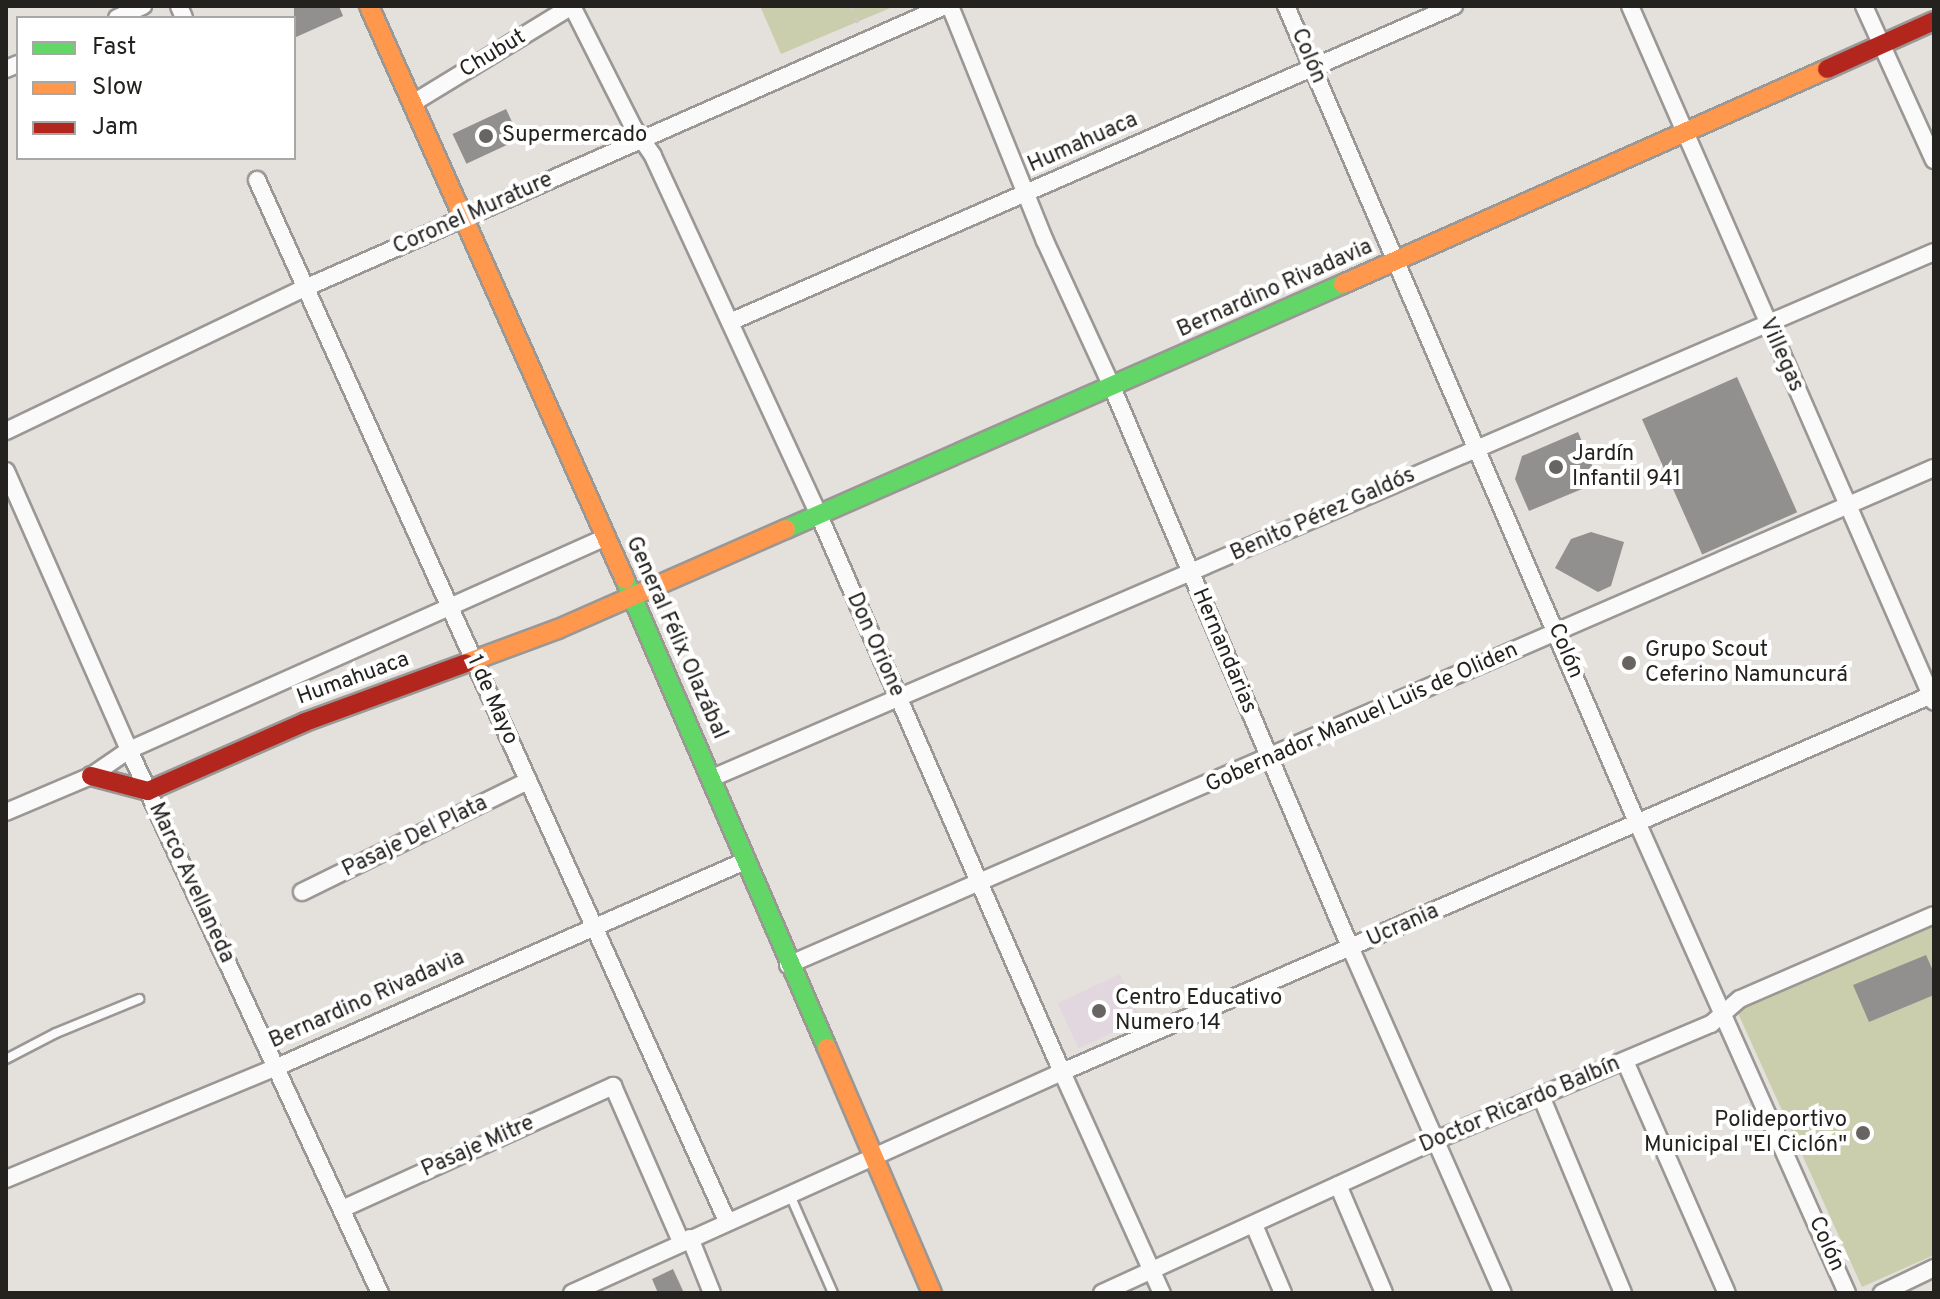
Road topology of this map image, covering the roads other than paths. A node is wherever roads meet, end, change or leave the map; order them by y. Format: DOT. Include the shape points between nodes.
graph roads {
  1 [pos="143,6"];
  2 [pos="369,6"];
  3 [pos="572,6"];
  4 [pos="947,6"];
  5 [pos="1286,6"];
  6 [pos="1454,6"];
  7 [pos="1630,6"];
  8 [pos="1864,6"];
  9 [pos="121,16"];
  10 [pos="1934,21"];
  11 [pos="1882,46"];
  12 [pos="1313,69"];
  13 [pos="413,103"];
  14 [pos="1685,131"];
  15 [pos="642,140"];
  16 [pos="1934,160"];
  17 [pos="257,180"];
  18 [pos="1026,194"];
  19 [pos="463,219"];
  20 [pos="1934,252"];
  21 [pos="1396,261"];
  22 [pos="305,288"];
  23 [pos="730,322"];
  24 [pos="1767,323"];
  25 [pos="1112,387"];
  26 [pos="6,431"];
  27 [pos="1477,447"];
  28 [pos="1934,468"];
  29 [pos="6,471"];
  30 [pos="1848,504"];
  31 [pos="818,513"];
  32 [pos="606,537"];
  33 [pos="1190,573"];
  34 [pos="632,596"];
  35 [pos="447,605"];
  36 [pos="1557,632"];
  37 [pos="475,660"];
  38 [pos="897,696"];
  39 [pos="1933,697"];
  40 [pos="129,750"];
  41 [pos="1271,759"];
  42 [pos="91,776"];
  43 [pos="712,778"];
  44 [pos="528,781"];
  45 [pos="148,791"];
  46 [pos="6,812"];
  47 [pos="1637,822"];
  48 [pos="745,861"];
  49 [pos="979,883"];
  50 [pos="302,892"];
  51 [pos="1934,915"];
  52 [pos="593,925"];
  53 [pos="1351,949"];
  54 [pos="788,965"];
  55 [pos="139,999"];
  56 [pos="1723,1011"];
  57 [pos="6,1059"];
  58 [pos="1625,1061"];
  59 [pos="277,1067"];
  60 [pos="1062,1072"];
  61 [pos="1541,1096"];
  62 [pos="1436,1140"];
  63 [pos="871,1158"];
  64 [pos="6,1179"];
  65 [pos="1338,1185"];
  66 [pos="790,1194"];
  67 [pos="342,1209"];
  68 [pos="727,1221"];
  69 [pos="1254,1225"];
  70 [pos="685,1240"];
  71 [pos="1934,1268"];
  72 [pos="1152,1269"];
  73 [pos="380,1293"];
  74 [pos="572,1293"];
  75 [pos="712,1293"];
  76 [pos="833,1293"];
  77 [pos="932,1293"];
  78 [pos="1102,1293"];
  79 [pos="1162,1293"];
  80 [pos="1283,1293"];
  81 [pos="1384,1293"];
  82 [pos="1503,1293"];
  83 [pos="1623,1293"];
  84 [pos="1727,1293"];
  85 [pos="1847,1293"];
  86 [pos="1882,1293"];
  1 -- 9 [label="street"];
  2 -- 13 [label="street, General Félix Olazábal"];
  3 -- 13 [label="street, Chubut"];
  3 -- 15 [label="street, Don Orione"];
  4 -- 15 [label="street, Coronel Murature"];
  4 -- 18 [label="street, Hernandarias"];
  5 -- 12 [label="street, Colón"];
  6 -- 12 [label="street, Humahuaca"];
  7 -- 14 [label="street, Villegas"];
  8 -- 11 [label="street"];
  10 -- 11 [label="street, Bernardino Rivadavia"];
  11 -- 14 [label="street, Bernardino Rivadavia"];
  11 -- 16 [label="street"];
  12 -- 18 [label="street, Humahuaca"];
  12 -- 21 [label="street, Colón"];
  13 -- 19 [label="street, General Félix Olazábal"];
  14 -- 21 [label="street, Bernardino Rivadavia"];
  14 -- 24 [label="street, Villegas"];
  15 -- 19 [label="street, Coronel Murature"];
  15 -- 23 [label="street, Don Orione"];
  17 -- 22 [label="street, 1 de Mayo"];
  18 -- 23 [label="street, Humahuaca"];
  18 -- 25 [label="street, Hernandarias"];
  19 -- 22 [label="street, Coronel Murature"];
  19 -- 32 [label="street, General Félix Olazábal"];
  20 -- 24 [label="street, Benito Pérez Galdós"];
  21 -- 25 [label="street, Bernardino Rivadavia"];
  21 -- 27 [label="street, Colón"];
  22 -- 26 [label="street, Coronel Murature"];
  22 -- 35 [label="street, 1 de Mayo"];
  23 -- 31 [label="street, Don Orione"];
  24 -- 27 [label="street, Benito Pérez Galdós"];
  24 -- 30 [label="street, Villegas"];
  25 -- 31 [label="street, Bernardino Rivadavia"];
  25 -- 33 [label="street, Hernandarias"];
  27 -- 33 [label="street, Benito Pérez Galdós"];
  27 -- 36 [label="street, Colón"];
  28 -- 30 [label="street, Gobernador Manuel Luis de Oliden"];
  29 -- 40 [label="street, Marco Avellaneda"];
  30 -- 36 [label="street, Gobernador Manuel Luis de Oliden"];
  30 -- 39 [label="street, Villegas"];
  31 -- 34 [label="street, Bernardino Rivadavia"];
  31 -- 38 [label="street, Don Orione"];
  32 -- 34 [label="street, General Félix Olazábal"];
  32 -- 35 [label="street, Humahuaca"];
  33 -- 38 [label="street, Benito Pérez Galdós"];
  33 -- 41 [label="street, Hernandarias"];
  34 -- 37 [label="street, Humahuaca"];
  34 -- 43 [label="street, General Félix Olazábal"];
  35 -- 37 [label="street, 1 de Mayo"];
  35 -- 40 [label="street, Humahuaca"];
  36 -- 41 [label="street, Gobernador Manuel Luis de Oliden"];
  36 -- 47 [label="street, Colón"];
  37 -- 44 [label="street, 1 de Mayo"];
  37 -- 45 [label="street, Humahuaca" via="305,722"];
  38 -- 43 [label="street, Benito Pérez Galdós"];
  38 -- 49 [label="street, Don Orione"];
  39 -- 47 [label="street, Ucrania"];
  40 -- 42 [label="street, Humahuaca"];
  40 -- 45 [label="street, Marco Avellaneda"];
  41 -- 49 [label="street, Gobernador Manuel Luis de Oliden"];
  41 -- 53 [label="street, Hernandarias"];
  42 -- 45 [label="street"];
  42 -- 46 [label="street, Humahuaca"];
  43 -- 48 [label="street, General Félix Olazábal"];
  44 -- 50 [label="street, Pasaje Del Plata"];
  44 -- 52 [label="street, 1 de Mayo"];
  45 -- 59 [label="street, Marco Avellaneda"];
  47 -- 53 [label="street, Ucrania"];
  47 -- 56 [label="street, Colón"];
  48 -- 52 [label="street, Bernardino Rivadavia"];
  48 -- 54 [label="street, General Félix Olazábal"];
  49 -- 54 [label="street, Gobernador Manuel Luis de Oliden"];
  49 -- 60 [label="street, Don Orione"];
  51 -- 56 [label="street, Doctor Ricardo Balbín"];
  52 -- 59 [label="street, Bernardino Rivadavia"];
  52 -- 68 [label="street, 1 de Mayo"];
  53 -- 60 [label="street, Ucrania"];
  53 -- 62 [label="street, Hernandarias"];
  54 -- 63 [label="street, General Félix Olazábal"];
  55 -- 57 [label="lane"];
  56 -- 58 [label="street, Doctor Ricardo Balbín" via="1711,1024"];
  56 -- 85 [label="street, Colón"];
  58 -- 61 [label="street, Doctor Ricardo Balbín"];
  58 -- 84 [label="street"];
  59 -- 64 [label="street, Bernardino Rivadavia"];
  59 -- 67 [label="street, Marco Avellaneda"];
  60 -- 63 [label="street, Ucrania"];
  60 -- 72 [label="street, Don Orione"];
  61 -- 62 [label="street, Doctor Ricardo Balbín"];
  61 -- 83 [label="street"];
  62 -- 65 [label="street, Doctor Ricardo Balbín"];
  62 -- 82 [label="street, Hernandarias"];
  63 -- 66 [label="street"];
  63 -- 77 [label="street, General Félix Olazábal"];
  65 -- 69 [label="street, Doctor Ricardo Balbín"];
  65 -- 81 [label="street"];
  66 -- 68 [label="street"];
  66 -- 76 [label="lane"];
  67 -- 70 [label="street, Pasaje Mitre" via="613,1086"];
  67 -- 73 [label="street, Marco Avellaneda"];
  68 -- 70 [label="street"];
  69 -- 72 [label="street, Doctor Ricardo Balbín"];
  69 -- 80 [label="street"];
  70 -- 74 [label="street"];
  70 -- 75 [label="street"];
  71 -- 86 [label="street"];
  72 -- 78 [label="street, Doctor Ricardo Balbín"];
  72 -- 79 [label="street, Don Orione"];
}
